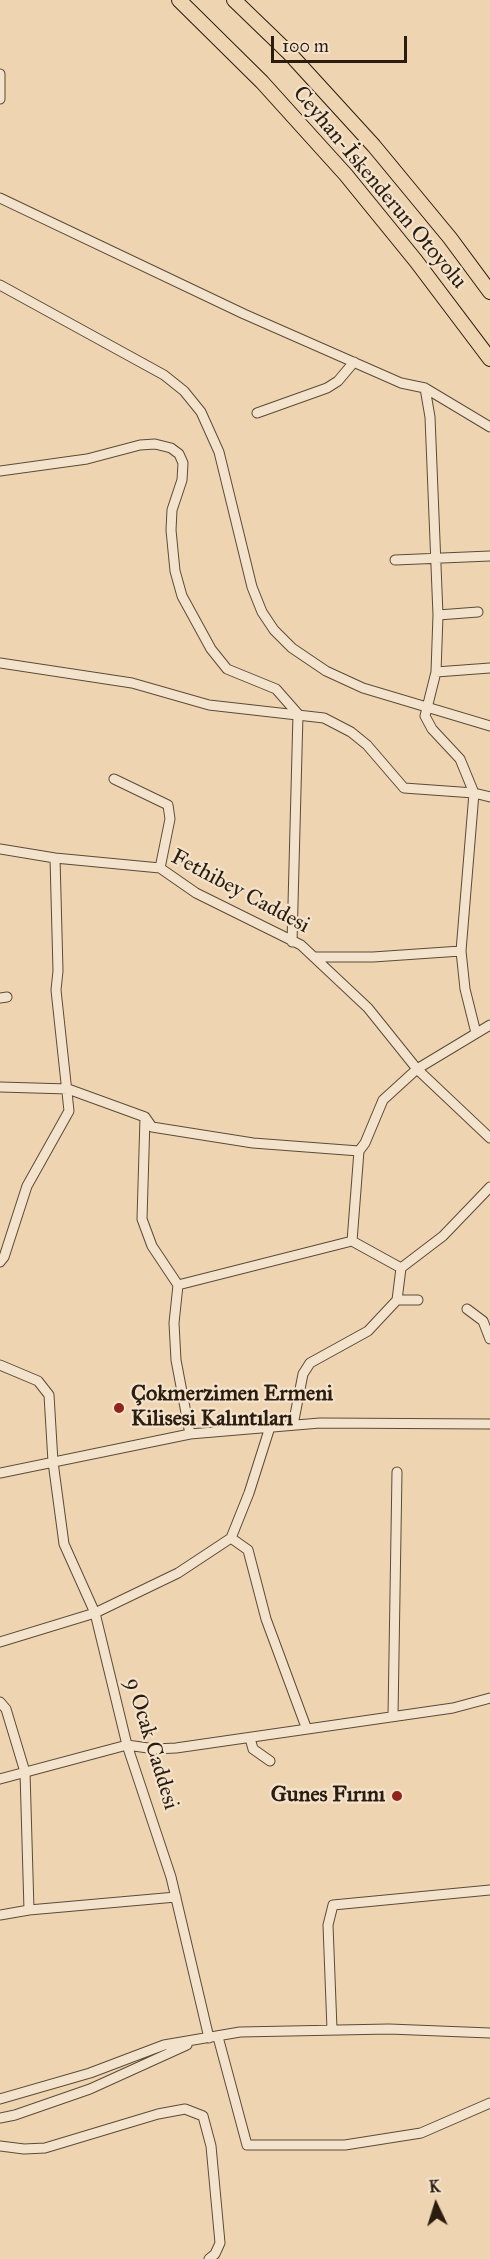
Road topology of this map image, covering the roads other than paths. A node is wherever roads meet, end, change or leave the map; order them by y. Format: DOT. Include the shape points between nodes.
graph roads {
  1 [pos="179,0"];
  2 [pos="234,0"];
  3 [pos="0,74"];
  4 [pos="0,99"];
  5 [pos="0,198"];
  6 [pos="0,285"];
  7 [pos="490,292"];
  8 [pos="490,358"];
  9 [pos="354,363"];
  10 [pos="425,388"];
  11 [pos="257,413"];
  12 [pos="490,428"];
  13 [pos="0,471"];
  14 [pos="490,556"];
  15 [pos="395,560"];
  16 [pos="434,560"];
  17 [pos="478,612"];
  18 [pos="438,615"];
  19 [pos="0,663"];
  20 [pos="490,668"];
  21 [pos="436,672"];
  22 [pos="428,708"];
  23 [pos="298,714"];
  24 [pos="490,726"];
  25 [pos="114,779"];
  26 [pos="474,793"];
  27 [pos="490,797"];
  28 [pos="0,849"];
  29 [pos="55,858"];
  30 [pos="160,868"];
  31 [pos="292,942"];
  32 [pos="461,951"];
  33 [pos="314,957"];
  34 [pos="490,1025"];
  35 [pos="476,1033"];
  36 [pos="417,1069"];
  37 [pos="0,1087"];
  38 [pos="68,1089"];
  39 [pos="145,1117"];
  40 [pos="490,1138"];
  41 [pos="359,1151"];
  42 [pos="490,1187"];
  43 [pos="352,1241"];
  44 [pos="0,1262"];
  45 [pos="400,1268"];
  46 [pos="178,1285"];
  47 [pos="397,1300"];
  48 [pos="418,1300"];
  49 [pos="467,1309"];
  50 [pos="490,1339"];
  51 [pos="0,1365"];
  52 [pos="490,1424"];
  53 [pos="293,1425"];
  54 [pos="270,1427"];
  55 [pos="190,1434"];
  56 [pos="53,1462"];
  57 [pos="397,1472"];
  58 [pos="0,1473"];
  59 [pos="231,1538"];
  60 [pos="95,1613"];
  61 [pos="0,1642"];
  62 [pos="490,1698"];
  63 [pos="0,1702"];
  64 [pos="393,1716"];
  65 [pos="306,1727"];
  66 [pos="250,1738"];
  67 [pos="127,1745"];
  68 [pos="270,1761"];
  69 [pos="25,1772"];
  70 [pos="0,1779"];
  71 [pos="490,1890"];
  72 [pos="176,1897"];
  73 [pos="29,1910"];
  74 [pos="0,1915"];
  75 [pos="332,2029"];
  76 [pos="490,2032"];
  77 [pos="213,2037"];
  78 [pos="195,2042"];
  79 [pos="0,2099"];
  80 [pos="490,2103"];
  81 [pos="0,2118"];
  82 [pos="0,2146"];
  83 [pos="209,2259"];
  1 -- 8 [label="highway, Ceyhan-İskenderun Otoyolu" via="262,82 346,175"];
  2 -- 7 [label="highway, Ceyhan-İskenderun Otoyolu" via="290,54 374,146"];
  3 -- 4 [label="street"];
  5 -- 9 [label="street"];
  6 -- 22 [label="street" via="164,375 184,392 201,412 219,452 252,587 274,630 326,671 363,688"];
  9 -- 10 [label="street" via="401,383"];
  9 -- 11 [label="street" via="327,388"];
  10 -- 12 [label="street"];
  10 -- 16 [label="street" via="430,417"];
  13 -- 23 [label="street" via="87,459 140,445 171,448 183,463 171,530 182,596 226,669 276,689"];
  14 -- 16 [label="street"];
  15 -- 16 [label="street"];
  16 -- 18 [label="street"];
  17 -- 18 [label="street"];
  18 -- 21 [label="street"];
  19 -- 23 [label="street" via="132,683 209,705"];
  20 -- 21 [label="street"];
  21 -- 22 [label="street"];
  22 -- 24 [label="street"];
  22 -- 26 [label="street" via="425,716 432,729 460,759"];
  23 -- 26 [label="street" via="324,718 351,732 404,788"];
  23 -- 31 [label="street"];
  25 -- 30 [label="street" via="168,805 170,819"];
  26 -- 27 [label="street"];
  26 -- 32 [label="street"];
  28 -- 29 [label="street, Fethibey Caddesi"];
  29 -- 30 [label="street, Fethibey Caddesi"];
  29 -- 38 [label="street" via="56,990"];
  30 -- 31 [label="street, Fethibey Caddesi" via="196,893"];
  31 -- 33 [label="street, Fethibey Caddesi"];
  32 -- 33 [label="street"];
  32 -- 35 [label="street" via="465,990"];
  33 -- 36 [label="street, Fethibey Caddesi" via="368,1008"];
  34 -- 35 [label="street"];
  35 -- 36 [label="street"];
  36 -- 40 [label="street, Fethibey Caddesi"];
  36 -- 41 [label="street" via="383,1100"];
  37 -- 38 [label="street"];
  38 -- 39 [label="street"];
  38 -- 44 [label="street" via="69,1111 27,1186"];
  39 -- 41 [label="street" via="152,1127 163,1129 253,1143"];
  39 -- 46 [label="street" via="142,1219 152,1246"];
  41 -- 43 [label="street"];
  42 -- 45 [label="street" via="443,1236"];
  43 -- 45 [label="street"];
  43 -- 46 [label="street"];
  45 -- 47 [label="street"];
  46 -- 55 [label="street" via="176,1351"];
  47 -- 48 [label="street"];
  47 -- 53 [label="street" via="368,1331 310,1363 303,1374"];
  49 -- 50 [label="street" via="483,1321"];
  51 -- 56 [label="street, 9 Ocak Caddesi" via="38,1381 49,1395"];
  52 -- 53 [label="street"];
  53 -- 54 [label="street"];
  54 -- 55 [label="street"];
  54 -- 59 [label="street"];
  55 -- 56 [label="street"];
  56 -- 58 [label="street"];
  56 -- 60 [label="street, 9 Ocak Caddesi" via="64,1544"];
  57 -- 64 [label="street"];
  59 -- 60 [label="street" via="178,1572"];
  59 -- 65 [label="street" via="248,1550 266,1618"];
  60 -- 61 [label="street"];
  60 -- 67 [label="street, 9 Ocak Caddesi"];
  62 -- 64 [label="street" via="453,1708"];
  63 -- 69 [label="street" via="6,1709"];
  64 -- 65 [label="street"];
  65 -- 66 [label="street"];
  66 -- 67 [label="street" via="155,1749"];
  66 -- 68 [label="street" via="253,1749"];
  67 -- 69 [label="street"];
  67 -- 72 [label="street, 9 Ocak Caddesi"];
  69 -- 70 [label="street"];
  69 -- 73 [label="street"];
  71 -- 75 [label="street" via="333,1905 328,1925"];
  72 -- 73 [label="street"];
  72 -- 77 [label="street, 9 Ocak Caddesi"];
  73 -- 74 [label="street"];
  75 -- 76 [label="street"];
  75 -- 77 [label="street" via="240,2032"];
  77 -- 78 [label="street"];
  77 -- 80 [label="street, 9 Ocak Caddesi" via="247,2145 345,2145 421,2133"];
  78 -- 79 [label="street" via="164,2045 90,2073"];
  78 -- 81 [label="street" via="90,2089"];
  82 -- 83 [label="street" via="45,2148 185,2109 203,2116 211,2146 220,2242"];
}
